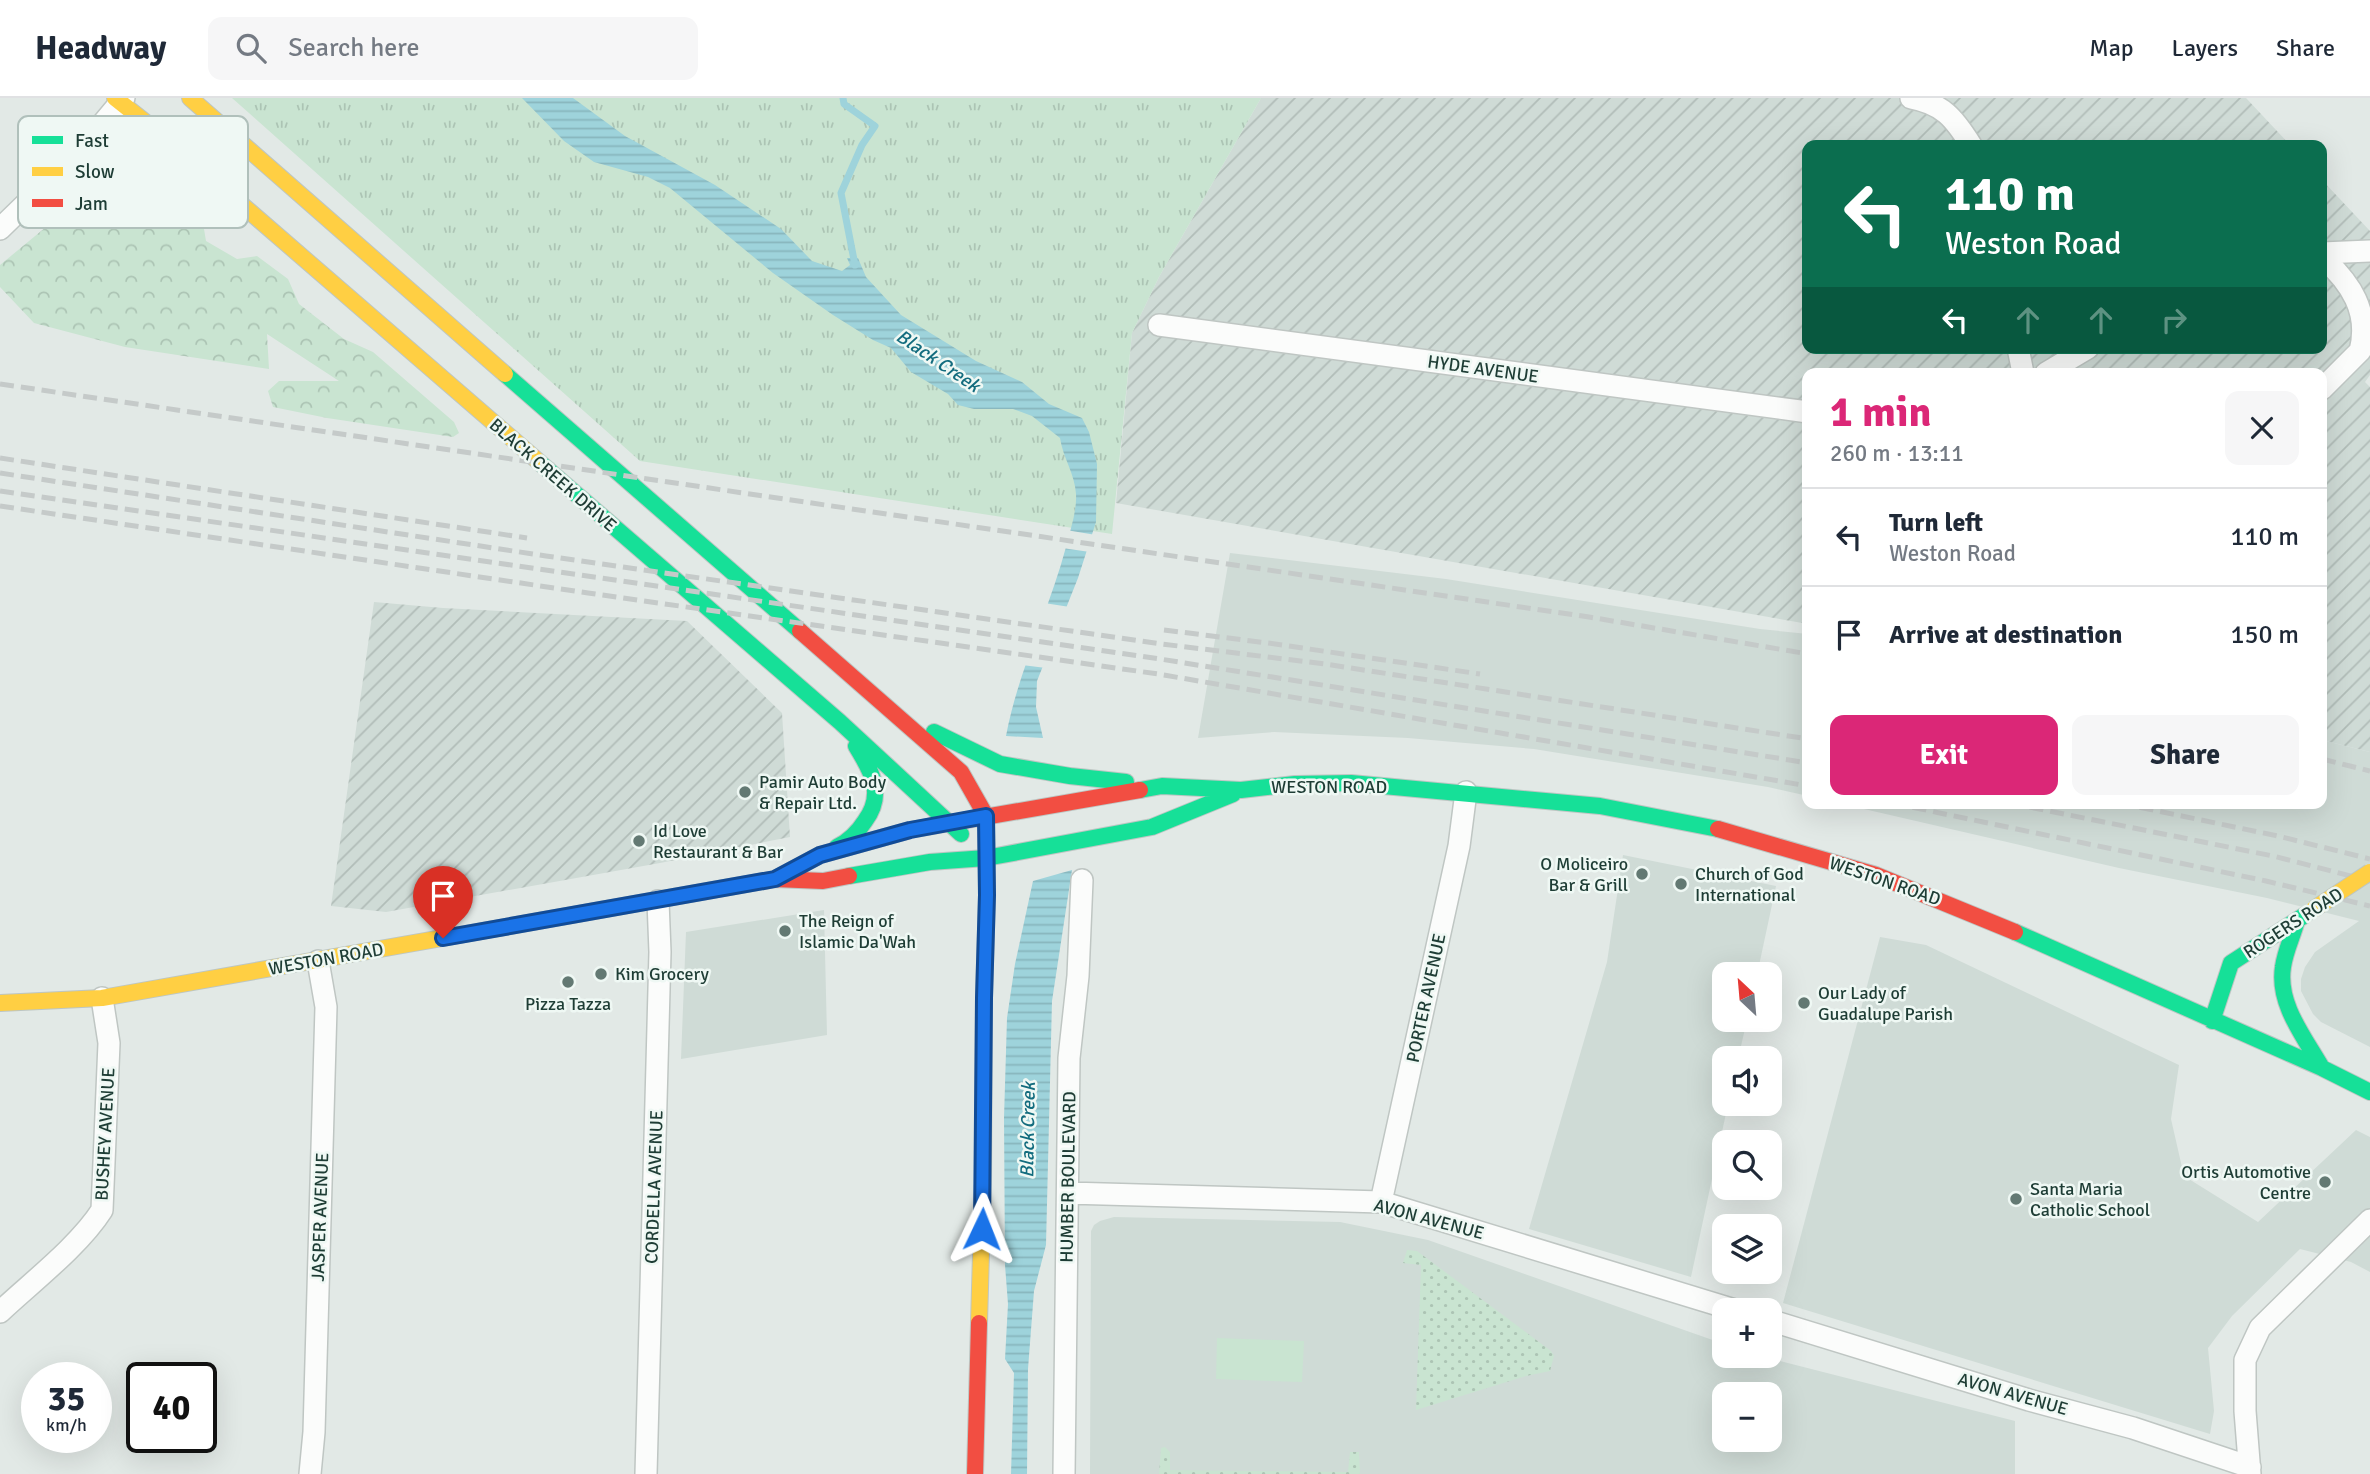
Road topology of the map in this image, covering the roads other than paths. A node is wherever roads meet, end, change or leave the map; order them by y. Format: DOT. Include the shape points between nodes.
graph roads {
  1 [pos="190,98"];
  2 [pos="1910,98"];
  3 [pos="120,100"];
  4 [pos="107,116"];
  5 [pos="139,116"];
  6 [pos="211,116"];
  7 [pos="1968,140"];
  8 [pos="248,149"];
  9 [pos="248,210"];
  10 [pos="18,211"];
  11 [pos="0,229"];
  12 [pos="2370,251"];
  13 [pos="2327,255"];
  14 [pos="2327,261"];
  15 [pos="1159,325"];
  16 [pos="2367,350"];
  17 [pos="2078,354"];
  18 [pos="2054,368"];
  19 [pos="2327,385"];
  20 [pos="1802,411"];
  21 [pos="870,694"];
  22 [pos="840,722"];
  23 [pos="1162,786"];
  24 [pos="1241,790"];
  25 [pos="1466,792"];
  26 [pos="986,816"];
  27 [pos="950,823"];
  28 [pos="967,840"];
  29 [pos="820,855"];
  30 [pos="986,858"];
  31 [pos="930,862"];
  32 [pos="2370,872"];
  33 [pos="775,879"];
  34 [pos="1082,880"];
  35 [pos="658,901"];
  36 [pos="2297,920"];
  37 [pos="318,961"];
  38 [pos="102,998"];
  39 [pos="0,1003"];
  40 [pos="2212,1021"];
  41 [pos="2322,1068"];
  42 [pos="2370,1092"];
  43 [pos="1068,1193"];
  44 [pos="1381,1202"];
  45 [pos="2370,1220"];
  46 [pos="1712,1303"];
  47 [pos="0,1312"];
  48 [pos="1782,1324"];
  49 [pos="2250,1471"];
  50 [pos="310,1474"];
  51 [pos="646,1474"];
  52 [pos="975,1474"];
  53 [pos="1065,1474"];
  1 -- 6 [label="main road"];
  2 -- 7 [label="street" via="1929,101 1954,118"];
  3 -- 4 [label="street"];
  3 -- 5 [label="main road, BLACK CREEK DRIVE"];
  8 -- 21 [label="main road"];
  9 -- 22 [label="main road, BLACK CREEK DRIVE"];
  10 -- 11 [label="street"];
  12 -- 13 [label="street"];
  14 -- 16 [label="street" via="2350,288 2360,309"];
  15 -- 20 [label="street, HYDE AVENUE"];
  16 -- 19 [label="street"];
  17 -- 18 [label="street"];
  21 -- 23 [label="main road" via="949,741 1000,764"];
  21 -- 26 [label="main road" via="961,772"];
  22 -- 27 [label="main road, BLACK CREEK DRIVE"];
  22 -- 29 [label="main road" via="878,790 875,809 859,830 845,844"];
  23 -- 24 [label="main road, WESTON ROAD"];
  23 -- 26 [label="main road, WESTON ROAD"];
  24 -- 25 [label="main road, WESTON ROAD" via="1351,783"];
  24 -- 30 [label="main road, WESTON ROAD" via="1152,828"];
  25 -- 40 [label="main road, WESTON ROAD" via="1600,806 1709,826 1877,875 1971,912"];
  25 -- 44 [label="street, PORTER AVENUE" via="1459,846"];
  26 -- 27 [label="main road, WESTON ROAD"];
  26 -- 28 [label="main road"];
  26 -- 30 [label="main road"];
  27 -- 28 [label="main road, BLACK CREEK DRIVE"];
  27 -- 29 [label="main road, WESTON ROAD"];
  28 -- 30 [label="main road, BLACK CREEK DRIVE"];
  28 -- 31 [label="main road"];
  29 -- 33 [label="main road, WESTON ROAD"];
  30 -- 31 [label="main road, WESTON ROAD"];
  30 -- 52 [label="main road"];
  31 -- 33 [label="main road, WESTON ROAD" via="823,881"];
  32 -- 36 [label="main road, ROGERS ROAD, bridge"];
  33 -- 35 [label="main road, WESTON ROAD"];
  34 -- 43 [label="street, HUMBER BOULEVARD" via="1069,1058"];
  35 -- 37 [label="main road, WESTON ROAD"];
  35 -- 51 [label="street, CORDELLA AVENUE" via="660,979"];
  36 -- 40 [label="main road, ROGERS ROAD" via="2231,963"];
  36 -- 41 [label="main road" via="2282,971 2283,989 2286,1004"];
  37 -- 38 [label="main road, WESTON ROAD"];
  37 -- 50 [label="street, JASPER AVENUE" via="326,1007"];
  38 -- 39 [label="main road, WESTON ROAD"];
  38 -- 47 [label="street, BUSHEY AVENUE" via="109,1043 102,1210"];
  40 -- 41 [label="main road, WESTON ROAD"];
  41 -- 42 [label="main road, WESTON ROAD"];
  43 -- 44 [label="street, AVON AVENUE"];
  43 -- 53 [label="street, HUMBER BOULEVARD"];
  44 -- 46 [label="street, AVON AVENUE"];
  45 -- 49 [label="street" via="2260,1328 2245,1360"];
  48 -- 49 [label="street, AVON AVENUE" via="2133,1428"];
}
